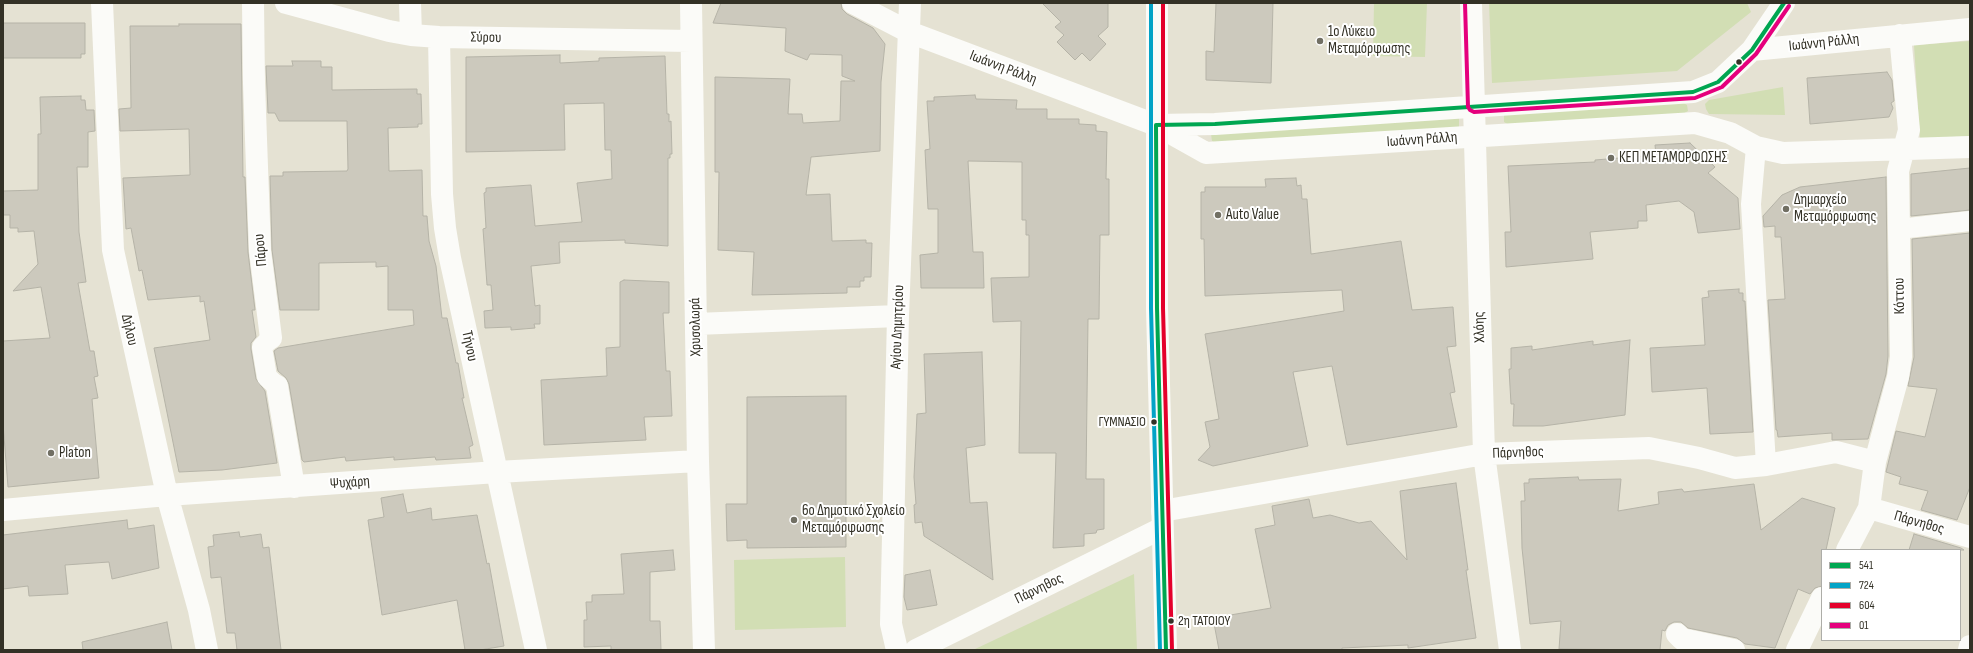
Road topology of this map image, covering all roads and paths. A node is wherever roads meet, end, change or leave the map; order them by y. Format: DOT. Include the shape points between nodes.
graph roads {
  1 [pos="102,3"];
  2 [pos="253,3"];
  3 [pos="286,3"];
  4 [pos="410,3"];
  5 [pos="691,3"];
  6 [pos="854,3"];
  7 [pos="910,3"];
  8 [pos="1157,3"];
  9 [pos="1471,3"];
  10 [pos="1784,3"];
  11 [pos="1970,29"];
  12 [pos="909,32"];
  13 [pos="411,35"];
  14 [pos="1900,35"];
  15 [pos="439,37"];
  16 [pos="691,41"];
  17 [pos="1752,50"];
  18 [pos="1693,92"];
  19 [pos="1474,106"];
  20 [pos="1695,122"];
  21 [pos="1156,125"];
  22 [pos="1475,136"];
  23 [pos="1756,147"];
  24 [pos="1970,147"];
  25 [pos="1905,149"];
  26 [pos="1970,221"];
  27 [pos="1899,229"];
  28 [pos="898,316"];
  29 [pos="696,324"];
  30 [pos="271,338"];
  31 [pos="277,386"];
  32 [pos="1484,454"];
  33 [pos="698,462"];
  34 [pos="1875,462"];
  35 [pos="1766,465"];
  36 [pos="497,472"];
  37 [pos="294,487"];
  38 [pos="167,496"];
  39 [pos="1869,508"];
  40 [pos="3,510"];
  41 [pos="1162,520"];
  42 [pos="1970,537"];
  43 [pos="1848,549"];
  44 [pos="1821,600"];
  45 [pos="1677,634"];
  46 [pos="1970,646"];
  47 [pos="207,650"];
  48 [pos="536,650"];
  49 [pos="704,650"];
  50 [pos="897,650"];
  51 [pos="916,650"];
  52 [pos="1166,650"];
  53 [pos="1510,650"];
  54 [pos="1734,650"];
  55 [pos="1797,650"];
  56 [pos="1969,650"];
  1 -- 38 [label="street, Δήλου" via="113,250"];
  2 -- 30 [label="street, Πάρου" via="260,251"];
  3 -- 13 [label="street, Σύρου" via="389,32"];
  4 -- 13 [label="street"];
  5 -- 16 [label="street, Χρυσολωρά"];
  6 -- 12 [label="street, Ιωάννη Ράλλη"];
  7 -- 12 [label="street, Αγίου Δημητρίου"];
  8 -- 21 [label="street"];
  9 -- 19 [label="street, Χλόης"];
  10 -- 17 [label="street"];
  11 -- 14 [label="street, Ιωάννη Ράλλη"];
  12 -- 21 [label="street, Ιωάννη Ράλλη"];
  12 -- 28 [label="street, Αγίου Δημητρίου"];
  13 -- 15 [label="street, Σύρου"];
  14 -- 17 [label="street, Ιωάννη Ράλλη"];
  14 -- 25 [label="street, Κόττου" via="1908,130"];
  15 -- 16 [label="street, Σύρου"];
  15 -- 36 [label="street, Τήνου" via="445,228"];
  16 -- 29 [label="street, Χρυσολωρά"];
  17 -- 18 [label="street, Ιωάννη Ράλλη" via="1718,82"];
  18 -- 19 [label="street, Ιωάννη Ράλλη"];
  18 -- 20 [label="street"];
  19 -- 21 [label="street, Ιωάννη Ράλλη" via="1215,124"];
  19 -- 22 [label="street, Χλόης"];
  20 -- 22 [label="street, Ιωάννη Ράλλη"];
  20 -- 23 [label="street, Ιωάννη Ράλλη" via="1730,133"];
  21 -- 22 [label="street, Ιωάννη Ράλλη" via="1206,153"];
  21 -- 41 [label="street"];
  22 -- 32 [label="street, Χλόης"];
  23 -- 25 [label="street, Ιωάννη Ράλλη" via="1783,153"];
  23 -- 35 [label="street" via="1751,204"];
  24 -- 25 [label="street, Ιωάννη Ράλλη"];
  25 -- 27 [label="street, Κόττου" via="1898,171"];
  26 -- 27 [label="street"];
  27 -- 34 [label="street, Κόττου" via="1901,357"];
  28 -- 29 [label="street"];
  28 -- 50 [label="street, Αγίου Δημητρίου" via="891,624"];
  29 -- 33 [label="street, Χρυσολωρά"];
  30 -- 31 [label="street, Πάρου" via="262,347 267,377"];
  31 -- 37 [label="street, Πάρου"];
  32 -- 35 [label="street, Πάρνηθος" via="1649,448 1735,468"];
  32 -- 41 [label="street, Πάρνηθος"];
  32 -- 53 [label="street, Χλόης"];
  33 -- 36 [label="street, Ψυχάρη"];
  33 -- 49 [label="street, Χρυσολωρά"];
  34 -- 35 [label="street, Πάρνηθος" via="1836,452"];
  34 -- 39 [label="street, Κόττου"];
  36 -- 37 [label="street, Ψυχάρη"];
  36 -- 48 [label="street, Τήνου"];
  37 -- 38 [label="street, Ψυχάρη"];
  38 -- 40 [label="street, Ψυχάρη"];
  38 -- 47 [label="street, Δήλου" via="199,610"];
  39 -- 42 [label="street, Πάρνηθος"];
  39 -- 43 [label="street, Κόττου"];
  41 -- 51 [label="street, Πάρνηθος"];
  41 -- 52 [label="street"];
  44 -- 55 [label="street"];
  45 -- 54 [label="street" via="1682,639"];
  46 -- 56 [label="street"];
}
